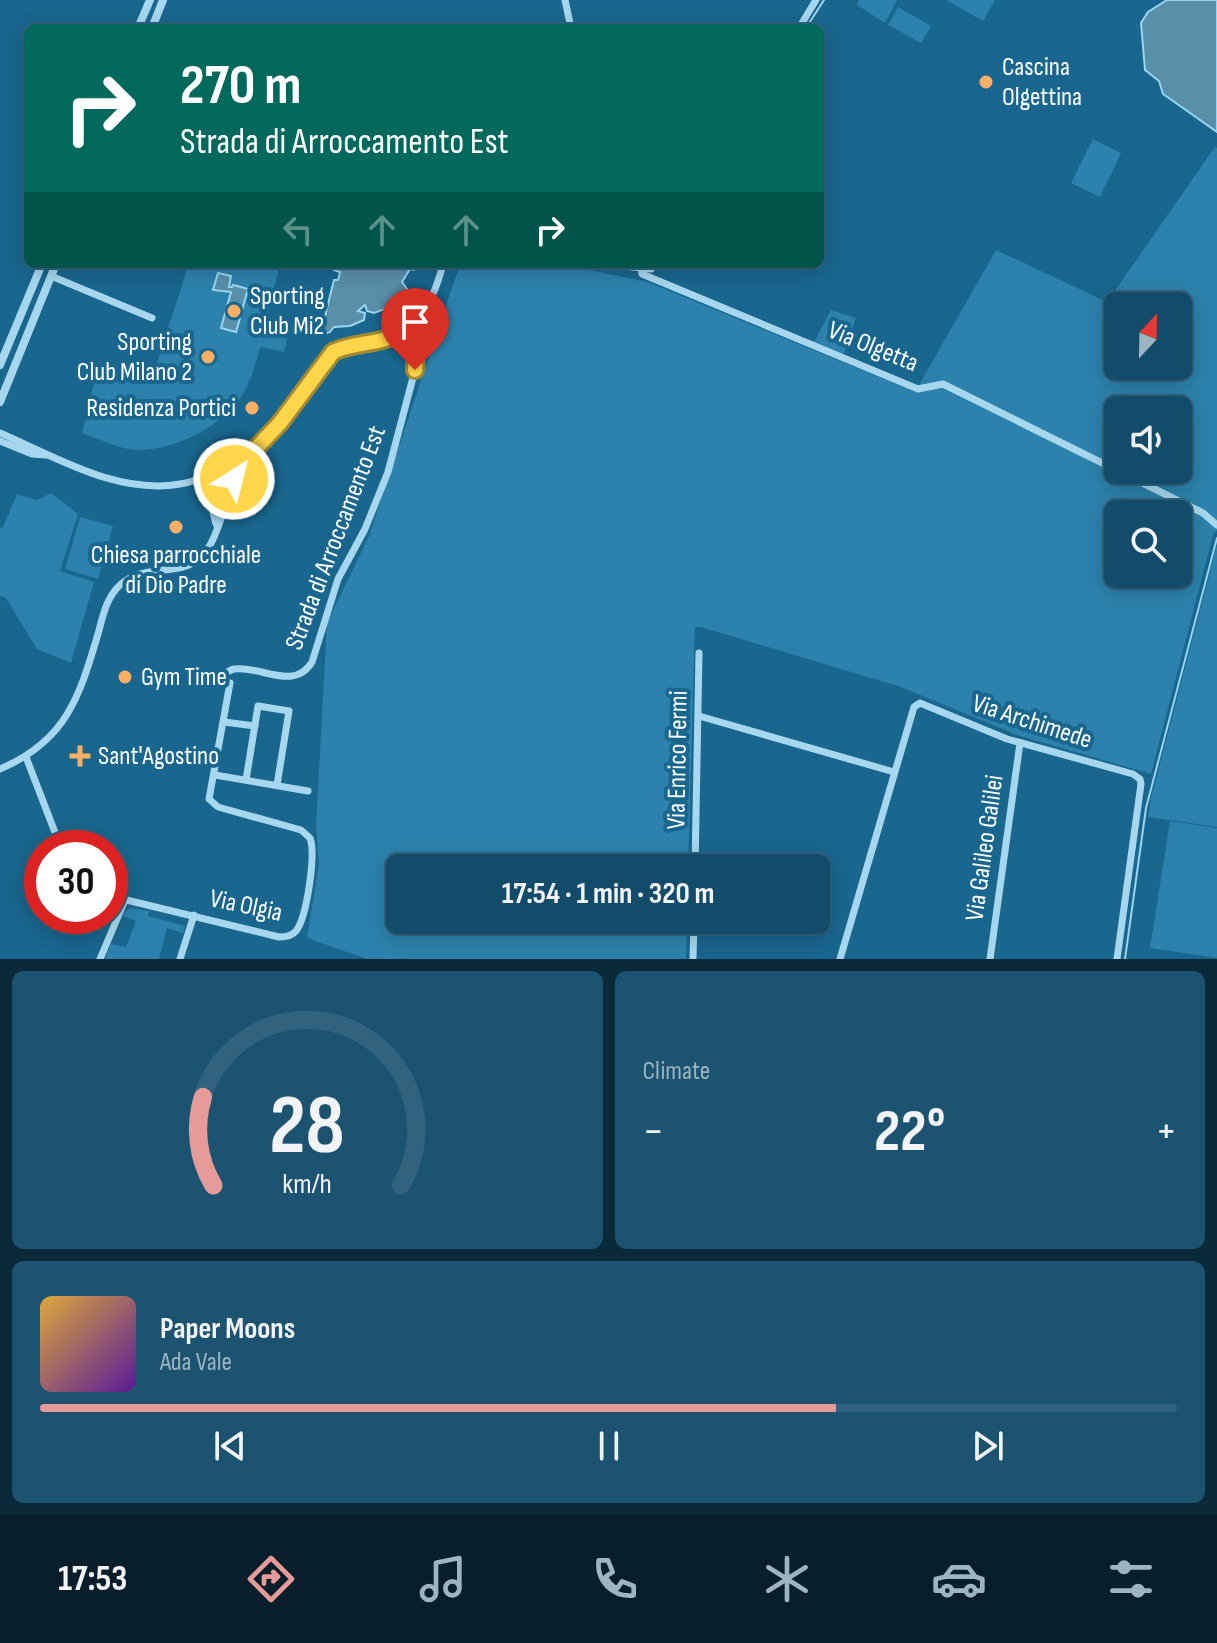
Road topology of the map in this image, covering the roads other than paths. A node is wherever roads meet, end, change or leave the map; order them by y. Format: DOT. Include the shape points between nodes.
graph roads {
  1 [pos="150,0"];
  2 [pos="163,0"];
  3 [pos="565,0"];
  4 [pos="816,0"];
  5 [pos="140,24"];
  6 [pos="154,24"];
  7 [pos="570,24"];
  8 [pos="801,24"];
  9 [pos="40,268"];
  10 [pos="54,268"];
  11 [pos="442,268"];
  12 [pos="641,268"];
  13 [pos="652,268"];
  14 [pos="51,276"];
  15 [pos="152,318"];
  16 [pos="404,330"];
  17 [pos="0,365"];
  18 [pos="0,402"];
  19 [pos="0,433"];
  20 [pos="0,441"];
  21 [pos="53,456"];
  22 [pos="245,460"];
  23 [pos="219,472"];
  24 [pos="205,477"];
  25 [pos="178,485"];
  26 [pos="231,485"];
  27 [pos="202,491"];
  28 [pos="226,498"];
  29 [pos="210,500"];
  30 [pos="1217,525"];
  31 [pos="216,526"];
  32 [pos="699,653"];
  33 [pos="218,678"];
  34 [pos="230,683"];
  35 [pos="699,716"];
  36 [pos="224,722"];
  37 [pos="255,726"];
  38 [pos="1020,743"];
  39 [pos="26,757"];
  40 [pos="0,769"];
  41 [pos="894,772"];
  42 [pos="215,775"];
  43 [pos="246,780"];
  44 [pos="277,785"];
  45 [pos="308,791"];
  46 [pos="54,830"];
  47 [pos="695,854"];
  48 [pos="128,901"];
  49 [pos="194,915"];
  50 [pos="111,934"];
  51 [pos="694,934"];
  52 [pos="100,959"];
  53 [pos="180,959"];
  54 [pos="693,959"];
  55 [pos="840,959"];
  56 [pos="990,959"];
  57 [pos="1117,959"];
  1 -- 5 [label="street"];
  2 -- 6 [label="street"];
  3 -- 7 [label="street"];
  4 -- 8 [label="street"];
  9 -- 17 [label="street"];
  10 -- 14 [label="street"];
  11 -- 16 [label="street" via="428,306"];
  12 -- 13 [label="street"];
  12 -- 30 [label="street, Via Olgetta" via="646,276 918,389 943,384 1203,513"];
  14 -- 15 [label="street"];
  14 -- 18 [label="street"];
  16 -- 22 [label="street" via="328,356 280,423"];
  16 -- 33 [label="street, Strada di Arroccamento Est" via="416,352 415,370 388,472 338,579 312,662 294,676 235,669"];
  19 -- 21 [label="street"];
  20 -- 21 [label="street"];
  21 -- 25 [label="street" via="115,481"];
  22 -- 23 [label="street"];
  22 -- 26 [label="street"];
  23 -- 24 [label="street"];
  23 -- 26 [label="street"];
  24 -- 25 [label="street"];
  24 -- 27 [label="street"];
  25 -- 27 [label="street"];
  26 -- 28 [label="street"];
  27 -- 29 [label="street"];
  28 -- 29 [label="street"];
  28 -- 31 [label="street"];
  29 -- 31 [label="street"];
  31 -- 39 [label="street" via="199,560 137,574 116,589 76,701 53,734"];
  32 -- 35 [label="street, Via Enrico Fermi"];
  34 -- 36 [label="street, Via Olgia"];
  35 -- 41 [label="street"];
  35 -- 47 [label="street, Via Enrico Fermi"];
  36 -- 37 [label="street"];
  36 -- 42 [label="street, Via Olgia"];
  37 -- 43 [label="street"];
  37 -- 44 [label="street" via="258,706 289,711"];
  38 -- 41 [label="street, Via Archimede" via="916,703"];
  38 -- 56 [label="street, Via Galileo Galilei"];
  38 -- 57 [label="street, Via Archimede" via="1140,779"];
  39 -- 40 [label="street"];
  39 -- 46 [label="street"];
  41 -- 55 [label="street"];
  42 -- 43 [label="street"];
  42 -- 49 [label="street, Via Olgia" via="208,794 212,803 305,832 314,863 299,927 289,936"];
  43 -- 44 [label="street"];
  44 -- 45 [label="street"];
  48 -- 49 [label="street"];
  49 -- 53 [label="street, Via Olgia"];
  50 -- 52 [label="street"];
  51 -- 54 [label="street"];
}
